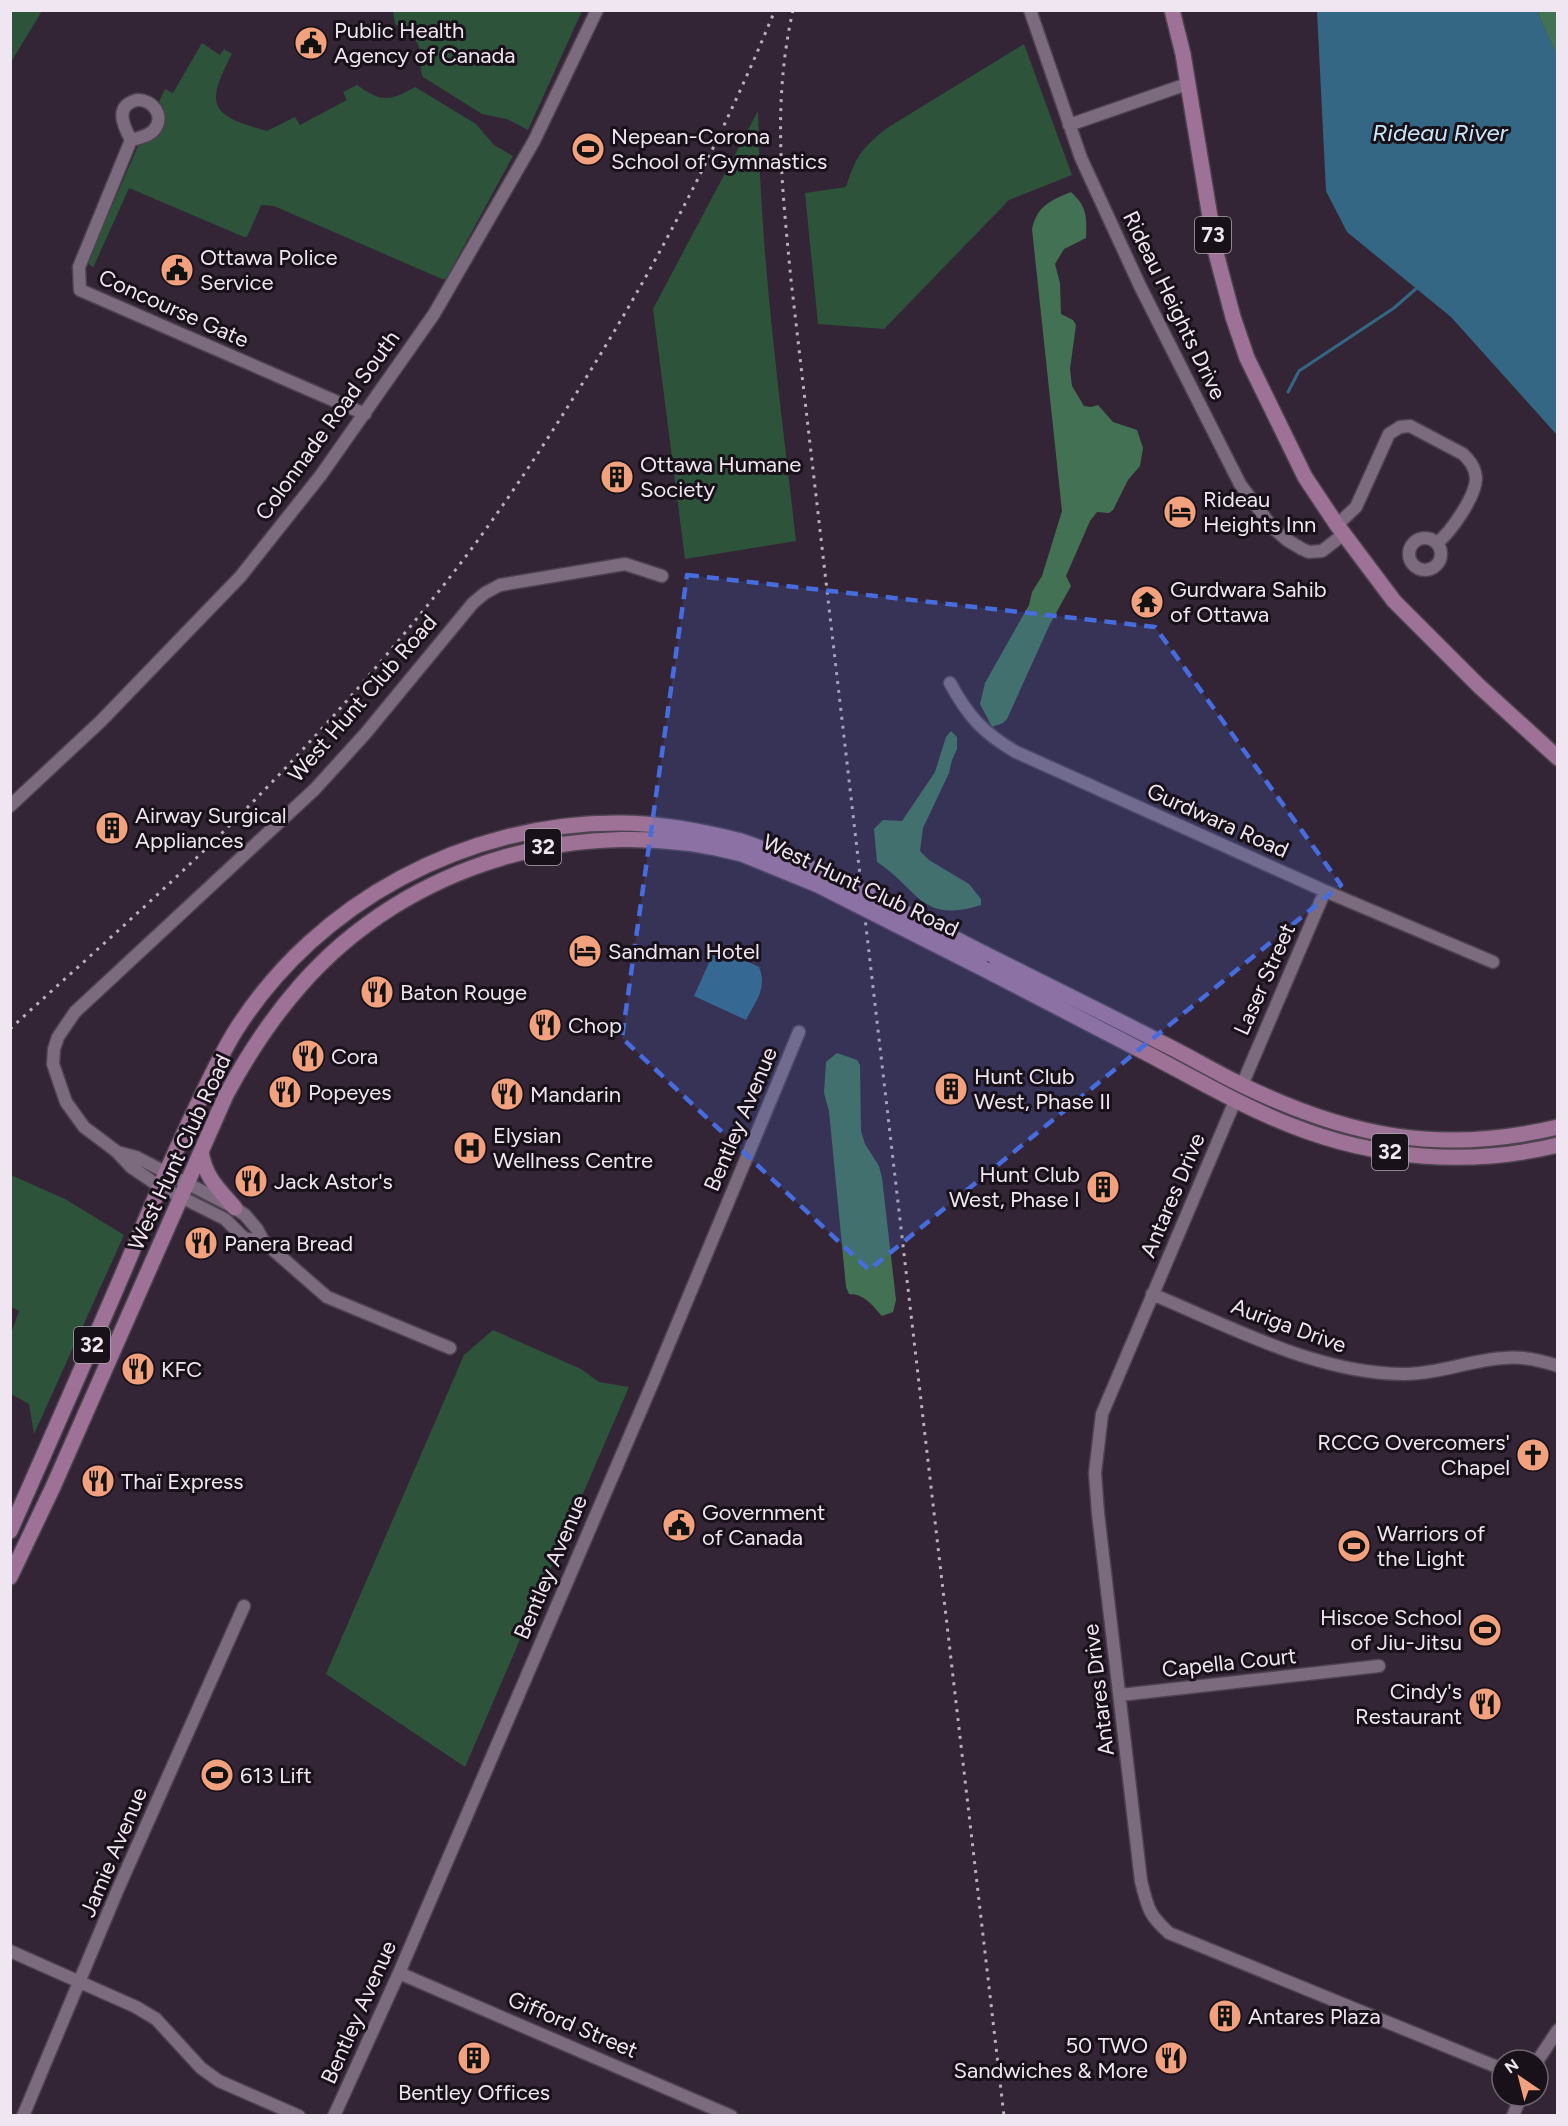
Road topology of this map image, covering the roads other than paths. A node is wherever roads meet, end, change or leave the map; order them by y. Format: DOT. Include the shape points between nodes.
graph roads {
  1 [pos="597,10"];
  2 [pos="1030,10"];
  3 [pos="1172,10"];
  4 [pos="1187,84"];
  5 [pos="1069,124"];
  6 [pos="131,140"];
  7 [pos="365,414"];
  8 [pos="1341,530"];
  9 [pos="1437,543"];
  10 [pos="662,576"];
  11 [pos="950,683"];
  12 [pos="1557,758"];
  13 [pos="10,806"];
  14 [pos="741,848"];
  15 [pos="1325,891"];
  16 [pos="1493,962"];
  17 [pos="799,1032"];
  18 [pos="1242,1085"];
  19 [pos="1235,1101"];
  20 [pos="1557,1127"];
  21 [pos="1557,1145"];
  22 [pos="201,1152"];
  23 [pos="163,1179"];
  24 [pos="185,1190"];
  25 [pos="235,1208"];
  26 [pos="264,1242"];
  27 [pos="1152,1294"];
  28 [pos="450,1347"];
  29 [pos="1557,1366"];
  30 [pos="10,1531"];
  31 [pos="10,1577"];
  32 [pos="244,1605"];
  33 [pos="1379,1666"];
  34 [pos="1120,1695"];
  35 [pos="10,1951"];
  36 [pos="399,1973"];
  37 [pos="81,1981"];
  38 [pos="1557,2030"];
  39 [pos="1546,2048"];
  40 [pos="1490,2064"];
  41 [pos="23,2115"];
  42 [pos="299,2115"];
  43 [pos="334,2115"];
  44 [pos="731,2115"];
  1 -- 7 [label="street, Colonnade Road South" via="534,141 490,218 434,314"];
  2 -- 5 [label="street, Rideau Heights Drive"];
  3 -- 4 [label="main road, 73"];
  4 -- 5 [label="street"];
  4 -- 8 [label="main road, 73" via="1216,253 1247,358 1305,477"];
  5 -- 8 [label="street, Rideau Heights Drive" via="1140,286 1240,484 1272,527 1302,549 1322,551"];
  6 -- 7 [label="street, Concourse Gate" via="79,267 80,290"];
  7 -- 13 [label="street, Colonnade Road South" via="240,577 101,721"];
  8 -- 9 [label="street, Rideau Heights Drive" via="1356,507 1389,434 1410,426 1463,453 1473,465 1476,480 1468,500 1451,530"];
  8 -- 12 [label="main road, 73" via="1394,601"];
  10 -- 23 [label="street, West Hunt Club Road" via="625,564 500,585 485,593 315,789 75,1012 58,1037 53,1065 73,1113 131,1167"];
  11 -- 15 [label="street, Gurdwara Road" via="979,726 1016,752"];
  14 -- 18 [label="main road, West Hunt Club Road / 32, bridge" via="799,862 839,880"];
  14 -- 19 [label="main road, West Hunt Club Road / 32, bridge" via="986,970"];
  14 -- 22 [label="main road, West Hunt Club Road / 32" via="667,840 561,844 477,865 406,899 350,938 283,1006 239,1071"];
  14 -- 23 [label="main road, West Hunt Club Road / 32" via="697,831 645,824 560,826 472,846 382,888 315,938 249,1011 220,1058"];
  15 -- 16 [label="street, Gurdwara Road"];
  15 -- 18 [label="street, Laser Street"];
  17 -- 36 [label="street, Bentley Avenue"];
  18 -- 19 [label="main road"];
  18 -- 20 [label="main road, West Hunt Club Road / 32" via="1334,1122 1391,1136 1481,1140"];
  19 -- 21 [label="main road, West Hunt Club Road / 32" via="1323,1137 1396,1153 1441,1158 1486,1156"];
  19 -- 27 [label="street, Antares Drive"];
  22 -- 24 [label="main road, West Hunt Club Road / 32"];
  22 -- 25 [label="main road" via="208,1177"];
  23 -- 24 [label="street"];
  23 -- 30 [label="main road, West Hunt Club Road / 32"];
  24 -- 25 [label="street"];
  24 -- 26 [label="street" via="244,1238"];
  24 -- 31 [label="main road, West Hunt Club Road / 32"];
  25 -- 26 [label="street" via="257,1229"];
  26 -- 28 [label="street" via="327,1297"];
  27 -- 29 [label="street, Auriga Drive" via="1302,1356 1353,1370 1405,1374 1502,1358 1524,1358"];
  27 -- 34 [label="street, Antares Drive" via="1102,1414 1096,1450 1098,1513"];
  32 -- 37 [label="street, Jamie Avenue"];
  33 -- 34 [label="street, Capella Court"];
  34 -- 40 [label="street, Antares Drive" via="1141,1881 1154,1919 1169,1933"];
  35 -- 37 [label="street"];
  36 -- 43 [label="street, Bentley Avenue"];
  36 -- 44 [label="street, Gifford Street"];
  37 -- 41 [label="street, Jamie Avenue"];
  37 -- 42 [label="street" via="156,2019 201,2068 219,2081"];
  38 -- 39 [label="street"];
}
